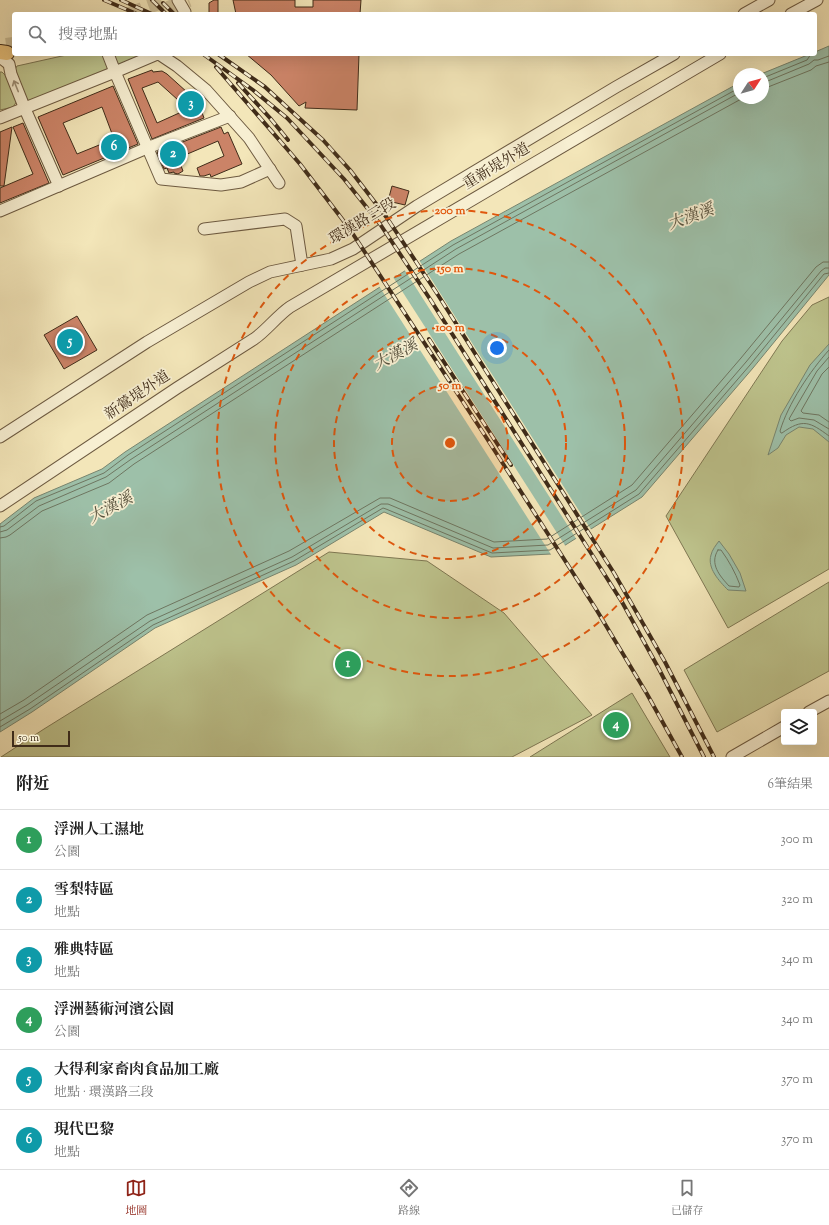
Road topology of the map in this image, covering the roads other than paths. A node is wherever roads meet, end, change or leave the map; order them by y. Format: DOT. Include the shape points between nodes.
graph roads {
  1 [pos="178,0"];
  2 [pos="769,0"];
  3 [pos="817,0"];
  4 [pos="185,12"];
  5 [pos="748,12"];
  6 [pos="795,12"];
  7 [pos="4,53"];
  8 [pos="109,56"];
  9 [pos="153,56"];
  10 [pos="163,56"];
  11 [pos="670,56"];
  12 [pos="717,56"];
  13 [pos="115,72"];
  14 [pos="25,109"];
  15 [pos="230,116"];
  16 [pos="0,118"];
  17 [pos="147,148"];
  18 [pos="270,169"];
  19 [pos="279,183"];
  20 [pos="59,186"];
  21 [pos="0,211"];
  22 [pos="204,229"];
  23 [pos="302,265"];
  24 [pos="290,307"];
  25 [pos="0,437"];
  26 [pos="0,506"];
  27 [pos="829,701"];
  28 [pos="815,709"];
  29 [pos="781,729"];
  30 [pos="732,757"];
  31 [pos="743,757"];
  1 -- 4 [label="street"];
  2 -- 5 [label="street"];
  3 -- 6 [label="street"];
  14 -- 7 [label="street, one-way"];
  8 -- 13 [label="street"];
  9 -- 13 [label="street"];
  10 -- 15 [label="street" via="206,90"];
  11 -- 23 [label="street, 環漢路三段" via="417,206 353,248 331,259"];
  12 -- 24 [label="street, 重新堤外道"];
  13 -- 14 [label="street"];
  13 -- 17 [label="street"];
  14 -- 16 [label="street"];
  14 -- 20 [label="street"];
  15 -- 17 [label="street"];
  15 -- 18 [label="street"];
  17 -- 18 [label="street" via="161,179 221,186 241,182"];
  17 -- 20 [label="street"];
  18 -- 19 [label="street"];
  20 -- 21 [label="street"];
  22 -- 23 [label="street" via="286,219 296,226"];
  23 -- 25 [label="street, 環漢路三段" via="270,272 249,282 147,342"];
  24 -- 26 [label="street, 新鶯堤外道" via="254,339"];
  27 -- 28 [label="street"];
  29 -- 30 [label="street"];
  29 -- 31 [label="street"];
}
